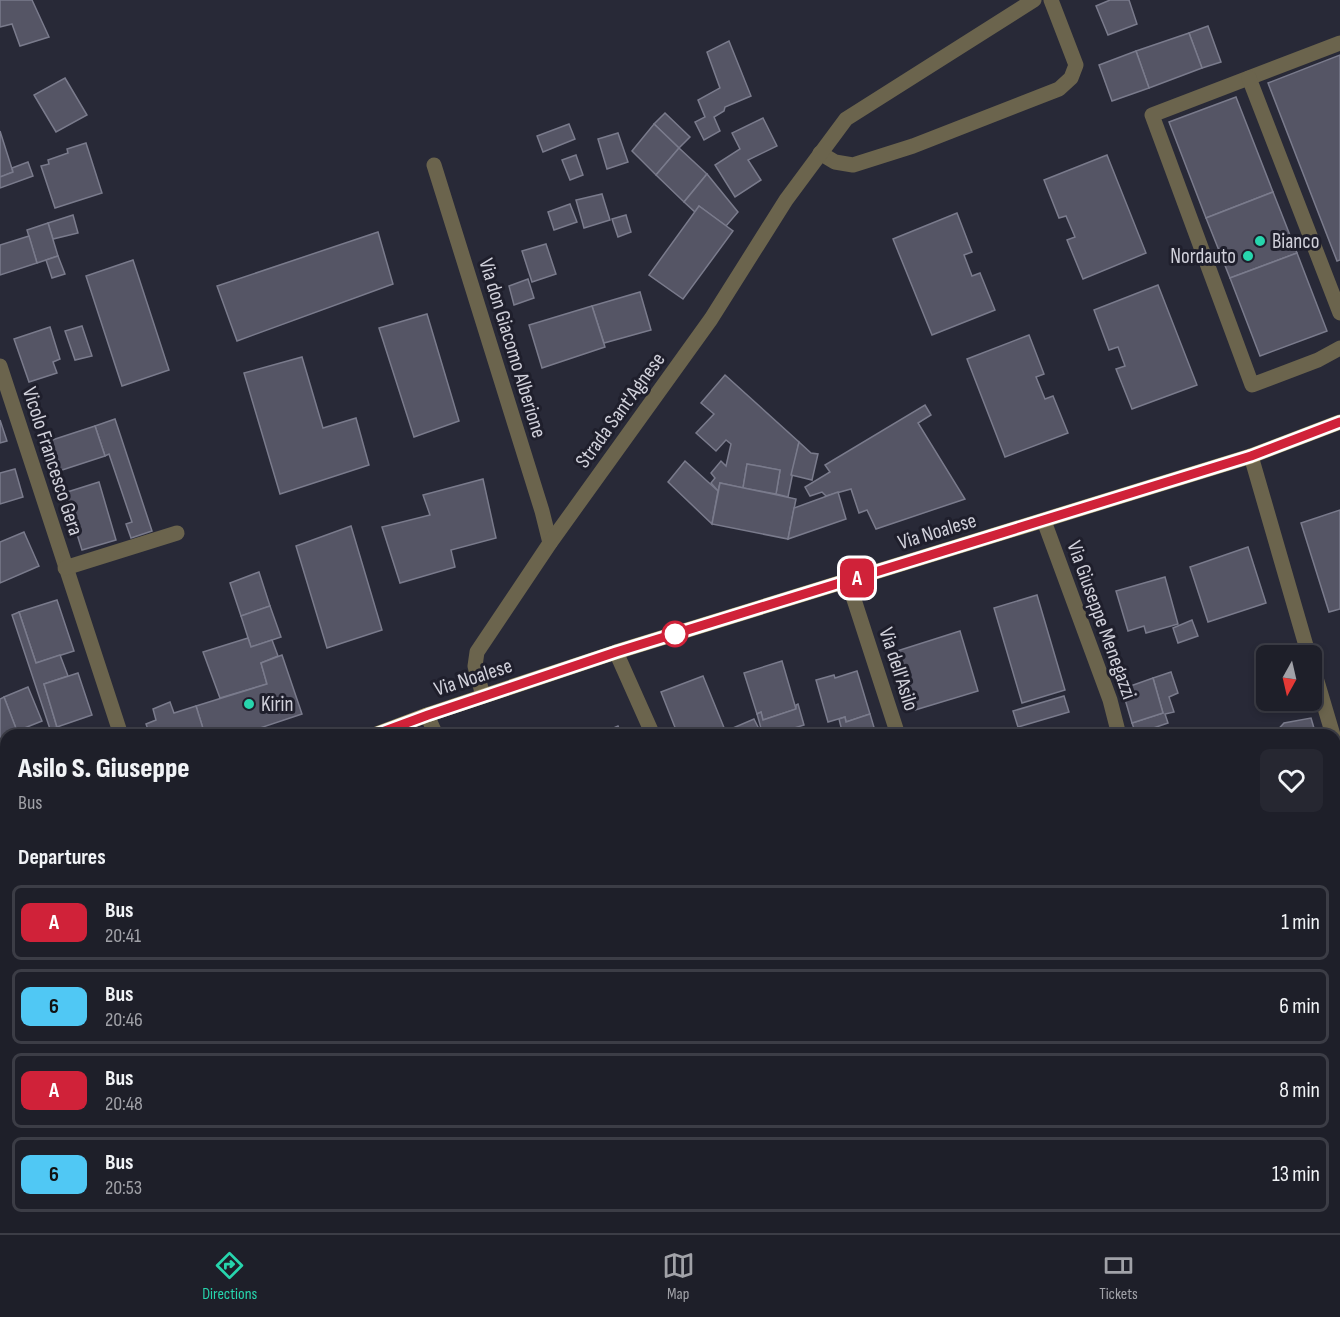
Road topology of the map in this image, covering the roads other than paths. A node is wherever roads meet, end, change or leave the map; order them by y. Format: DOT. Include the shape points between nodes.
graph roads {
  1 [pos="1034,0"];
  2 [pos="1051,0"];
  3 [pos="1340,44"];
  4 [pos="1249,78"];
  5 [pos="820,153"];
  6 [pos="434,165"];
  7 [pos="1340,313"];
  8 [pos="1340,348"];
  9 [pos="0,366"];
  10 [pos="1340,422"];
  11 [pos="1251,456"];
  12 [pos="1044,521"];
  13 [pos="177,533"];
  14 [pos="550,543"];
  15 [pos="65,568"];
  16 [pos="848,581"];
  17 [pos="1307,645"];
  18 [pos="616,652"];
  19 [pos="483,696"];
  20 [pos="1322,698"];
  21 [pos="428,715"];
  22 [pos="119,729"];
  23 [pos="390,729"];
  24 [pos="434,729"];
  25 [pos="650,729"];
  26 [pos="896,729"];
  27 [pos="1117,729"];
  28 [pos="1331,729"];
  1 -- 5 [label="street, Strada Sant'Agnese" via="846,119"];
  2 -- 5 [label="street" via="1076,65 1071,78 1059,89 913,146 852,165 835,162"];
  3 -- 4 [label="street"];
  4 -- 7 [label="street"];
  4 -- 8 [label="street" via="1152,115 1252,385"];
  5 -- 14 [label="street, Strada Sant'Agnese" via="711,318"];
  6 -- 14 [label="street, Via don Giacomo Alberione"];
  9 -- 15 [label="street, Vicolo Francesco Gera"];
  10 -- 11 [label="main road, Via Noalese"];
  11 -- 12 [label="main road, Via Noalese"];
  11 -- 17 [label="street"];
  12 -- 16 [label="main road, Via Noalese"];
  12 -- 27 [label="street, Via Giuseppe Menegazzi"];
  13 -- 15 [label="street, Vicolo Francesco Gera"];
  14 -- 19 [label="street, Strada Sant'Agnese" via="477,652 475,666"];
  15 -- 22 [label="street, Vicolo Francesco Gera"];
  16 -- 18 [label="main road, Via Noalese"];
  16 -- 26 [label="street, Via dell'Asilo"];
  18 -- 19 [label="main road, Via Noalese"];
  18 -- 25 [label="street"];
  19 -- 21 [label="main road, Via Noalese"];
  20 -- 28 [label="street"];
  21 -- 23 [label="main road, Via Noalese"];
  21 -- 24 [label="street"];
}
